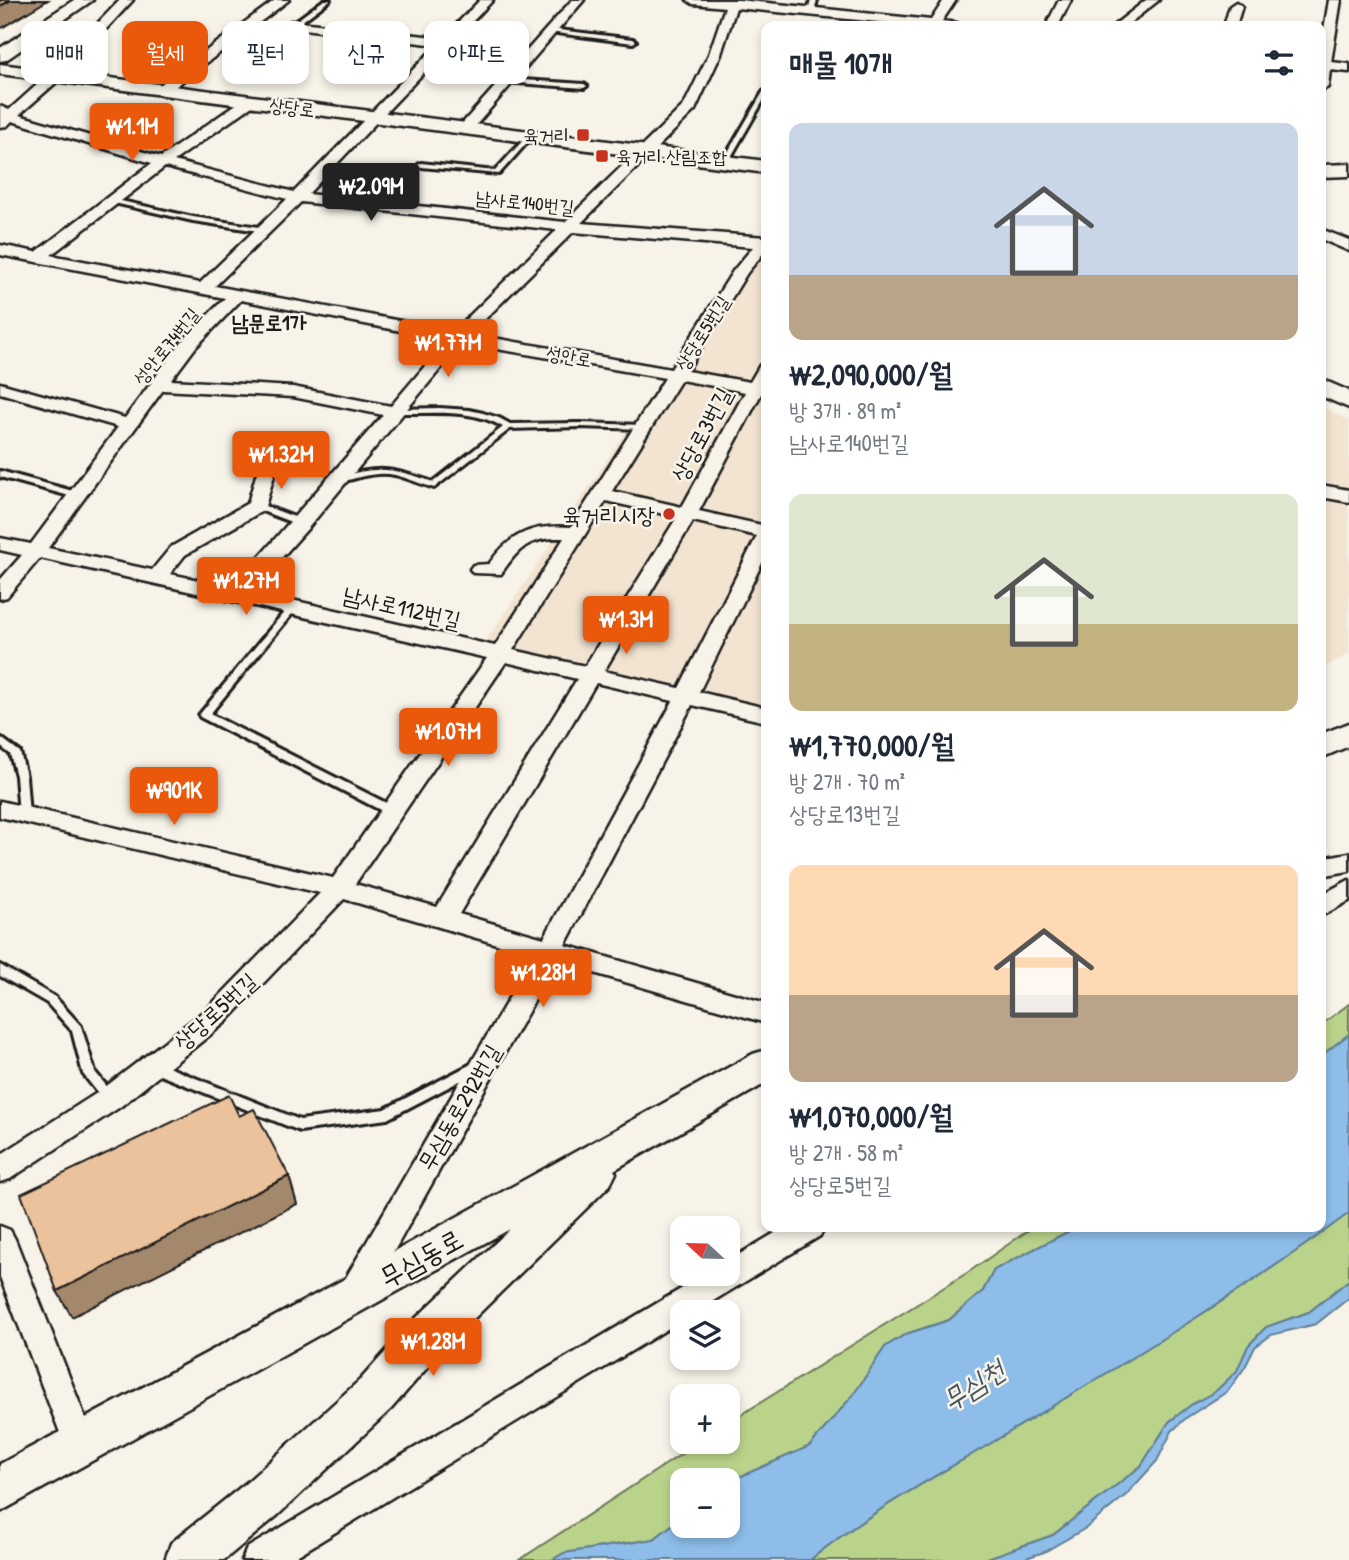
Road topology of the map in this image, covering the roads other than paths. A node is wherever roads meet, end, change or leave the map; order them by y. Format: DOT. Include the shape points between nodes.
graph roads {
  1 [pos="85,0"];
  2 [pos="279,0"];
  3 [pos="327,0"];
  4 [pos="487,0"];
  5 [pos="578,0"];
  6 [pos="693,0"];
  7 [pos="862,0"];
  8 [pos="950,0"];
  9 [pos="1065,0"];
  10 [pos="1153,0"];
  11 [pos="1335,0"];
  12 [pos="125,2"];
  13 [pos="733,2"];
  14 [pos="813,6"];
  15 [pos="1236,6"];
  16 [pos="848,16"];
  17 [pos="107,21"];
  18 [pos="299,21"];
  19 [pos="466,21"];
  20 [pos="902,21"];
  21 [pos="936,21"];
  22 [pos="1054,21"];
  23 [pos="1126,21"];
  24 [pos="1231,21"];
  25 [pos="309,26"];
  26 [pos="551,31"];
  27 [pos="1326,35"];
  28 [pos="424,39"];
  29 [pos="633,41"];
  30 [pos="0,56"];
  31 [pos="529,56"];
  32 [pos="424,64"];
  33 [pos="1326,66"];
  34 [pos="1349,68"];
  35 [pos="0,69"];
  36 [pos="21,72"];
  37 [pos="529,82"];
  38 [pos="108,83"];
  39 [pos="45,84"];
  40 [pos="504,84"];
  41 [pos="584,86"];
  42 [pos="162,90"];
  43 [pos="250,101"];
  44 [pos="761,101"];
  45 [pos="3,117"];
  46 [pos="372,117"];
  47 [pos="465,129"];
  48 [pos="529,137"];
  49 [pos="646,152"];
  50 [pos="163,162"];
  51 [pos="725,162"];
  52 [pos="421,165"];
  53 [pos="761,166"];
  54 [pos="1349,170"];
  55 [pos="1326,171"];
  56 [pos="296,197"];
  57 [pos="112,201"];
  58 [pos="569,227"];
  59 [pos="265,230"];
  60 [pos="1326,235"];
  61 [pos="1349,246"];
  62 [pos="761,247"];
  63 [pos="0,250"];
  64 [pos="761,250"];
  65 [pos="39,257"];
  66 [pos="205,287"];
  67 [pos="237,295"];
  68 [pos="458,337"];
  69 [pos="676,374"];
  70 [pos="159,385"];
  71 [pos="1326,388"];
  72 [pos="1,389"];
  73 [pos="761,389"];
  74 [pos="1349,400"];
  75 [pos="396,411"];
  76 [pos="130,425"];
  77 [pos="643,427"];
  78 [pos="508,428"];
  79 [pos="268,465"];
  80 [pos="0,474"];
  81 [pos="338,480"];
  82 [pos="1326,492"];
  83 [pos="601,494"];
  84 [pos="77,495"];
  85 [pos="1349,496"];
  86 [pos="257,506"];
  87 [pos="688,514"];
  88 [pos="302,523"];
  89 [pos="576,533"];
  90 [pos="761,534"];
  91 [pos="0,544"];
  92 [pos="761,545"];
  93 [pos="35,552"];
  94 [pos="480,569"];
  95 [pos="156,577"];
  96 [pos="0,593"];
  97 [pos="238,594"];
  98 [pos="293,607"];
  99 [pos="500,655"];
  100 [pos="590,675"];
  101 [pos="687,696"];
  102 [pos="761,714"];
  103 [pos="1349,733"];
  104 [pos="0,741"];
  105 [pos="1326,744"];
  106 [pos="0,809"];
  107 [pos="392,811"];
  108 [pos="23,815"];
  109 [pos="1349,862"];
  110 [pos="1326,866"];
  111 [pos="339,888"];
  112 [pos="1349,889"];
  113 [pos="1326,903"];
  114 [pos="443,919"];
  115 [pos="550,950"];
  116 [pos="0,970"];
  117 [pos="761,1011"];
  118 [pos="486,1061"];
  119 [pos="152,1066"];
  120 [pos="761,1068"];
  121 [pos="110,1099"];
  122 [pos="629,1141"];
  123 [pos="0,1170"];
  124 [pos="802,1232"];
  125 [pos="0,1239"];
  126 [pos="352,1297"];
  127 [pos="80,1445"];
  128 [pos="0,1489"];
  129 [pos="188,1560"];
  130 [pos="259,1560"];
  1 -- 30 [label="main road"];
  2 -- 42 [label="street"];
  3 -- 18 [label="lane"];
  4 -- 19 [label="street"];
  5 -- 26 [label="street"];
  6 -- 13 [label="street"];
  7 -- 16 [label="street"];
  8 -- 21 [label="street"];
  9 -- 22 [label="street"];
  10 -- 23 [label="street"];
  11 -- 27 [label="street"];
  12 -- 17 [label="street"];
  13 -- 14 [label="street"];
  13 -- 49 [label="street" via="690,107"];
  14 -- 16 [label="street"];
  15 -- 24 [label="street"];
  16 -- 20 [label="street"];
  25 -- 28 [label="street"];
  26 -- 29 [label="lane"];
  26 -- 31 [label="street"];
  32 -- 46 [label="street"];
  33 -- 34 [label="street"];
  35 -- 36 [label="main road, 상당로"];
  37 -- 41 [label="lane"];
  38 -- 42 [label="main road, 상당로"];
  39 -- 45 [label="street"];
  40 -- 47 [label="street"];
  42 -- 43 [label="main road, 상당로"];
  43 -- 46 [label="main road, 상당로"];
  43 -- 50 [label="street"];
  44 -- 51 [label="lane"];
  45 -- 50 [label="street, 남사로140번길"];
  46 -- 47 [label="main road, 상당로"];
  46 -- 56 [label="street"];
  47 -- 48 [label="main road, 상당로"];
  48 -- 49 [label="main road, 상당로"];
  48 -- 52 [label="lane" via="497,173"];
  49 -- 51 [label="main road, 상당로"];
  49 -- 58 [label="street"];
  50 -- 56 [label="street, 남사로140번길"];
  50 -- 57 [label="street"];
  51 -- 53 [label="main road, 상당로"];
  54 -- 55 [label="main road"];
  56 -- 58 [label="street, 남사로140번길"];
  56 -- 59 [label="street"];
  57 -- 59 [label="lane"];
  57 -- 65 [label="street"];
  58 -- 62 [label="street, 남사로140번길"];
  58 -- 68 [label="street"];
  59 -- 66 [label="street"];
  60 -- 61 [label="street"];
  63 -- 65 [label="street, 성안로"];
  64 -- 69 [label="street, 상당로5번길" via="741,271"];
  65 -- 66 [label="street, 성안로"];
  66 -- 67 [label="street, 성안로"];
  67 -- 68 [label="street, 성안로"];
  67 -- 70 [label="street, 성안로74번길"];
  68 -- 69 [label="street, 성안로"];
  68 -- 75 [label="street"];
  69 -- 73 [label="street, 성안로"];
  69 -- 77 [label="street, 상당로5번길"];
  70 -- 75 [label="street" via="293,392"];
  70 -- 76 [label="street, 성안로74번길"];
  71 -- 74 [label="main road"];
  72 -- 76 [label="street"];
  73 -- 87 [label="street, 상당로3번길"];
  75 -- 78 [label="lane" via="479,413"];
  75 -- 81 [label="street"];
  76 -- 84 [label="street, 성안로74번길"];
  77 -- 78 [label="lane"];
  77 -- 83 [label="street, 상당로5번길"];
  78 -- 81 [label="lane" via="434,485 395,471 374,470"];
  79 -- 86 [label="street"];
  80 -- 84 [label="lane"];
  81 -- 88 [label="street"];
  82 -- 85 [label="street"];
  83 -- 87 [label="street"];
  83 -- 89 [label="street, 상당로5번길"];
  84 -- 93 [label="street, 성안로74번길"];
  86 -- 88 [label="lane"];
  86 -- 95 [label="street" via="178,551"];
  87 -- 90 [label="street"];
  87 -- 100 [label="street, 상당로3번길"];
  88 -- 97 [label="street"];
  89 -- 94 [label="street" via="528,533 505,552 494,570"];
  89 -- 99 [label="street, 상당로5번길"];
  91 -- 93 [label="street, 남사로112번길"];
  92 -- 101 [label="street, 무심동로292번길"];
  93 -- 95 [label="street, 남사로112번길"];
  93 -- 96 [label="street, 성안로74번길"];
  95 -- 97 [label="street, 남사로112번길"];
  97 -- 98 [label="street, 남사로112번길"];
  98 -- 99 [label="street, 남사로112번길"];
  98 -- 107 [label="lane" via="204,715"];
  99 -- 100 [label="street, 남사로112번길"];
  99 -- 107 [label="street, 상당로5번길"];
  100 -- 101 [label="street, 남사로112번길"];
  100 -- 114 [label="street, 상당로3번길"];
  101 -- 102 [label="street, 남사로112번길"];
  101 -- 115 [label="street, 무심동로292번길"];
  103 -- 105 [label="main road"];
  104 -- 108 [label="lane" via="15,752"];
  106 -- 108 [label="street"];
  107 -- 111 [label="street, 상당로5번길"];
  108 -- 111 [label="street"];
  109 -- 110 [label="street"];
  111 -- 114 [label="street"];
  111 -- 119 [label="street, 상당로5번길" via="217,1014"];
  112 -- 113 [label="street"];
  114 -- 115 [label="street"];
  115 -- 117 [label="street"];
  115 -- 118 [label="street, 무심동로292번길"];
  116 -- 121 [label="lane" via="51,1000 77,1029 89,1073"];
  118 -- 119 [label="lane" via="387,1114 300,1126"];
  118 -- 126 [label="street, 무심동로292번길"];
  119 -- 121 [label="street, 상당로5번길"];
  120 -- 122 [label="main road, 무심동로"];
  121 -- 123 [label="street, 상당로5번길"];
  122 -- 126 [label="main road, 무심동로"];
  122 -- 129 [label="main road" via="430,1333 376,1394"];
  124 -- 130 [label="street"];
  125 -- 127 [label="street"];
  126 -- 127 [label="main road, 무심동로"];
  127 -- 128 [label="main road, 무심동로"];
}
